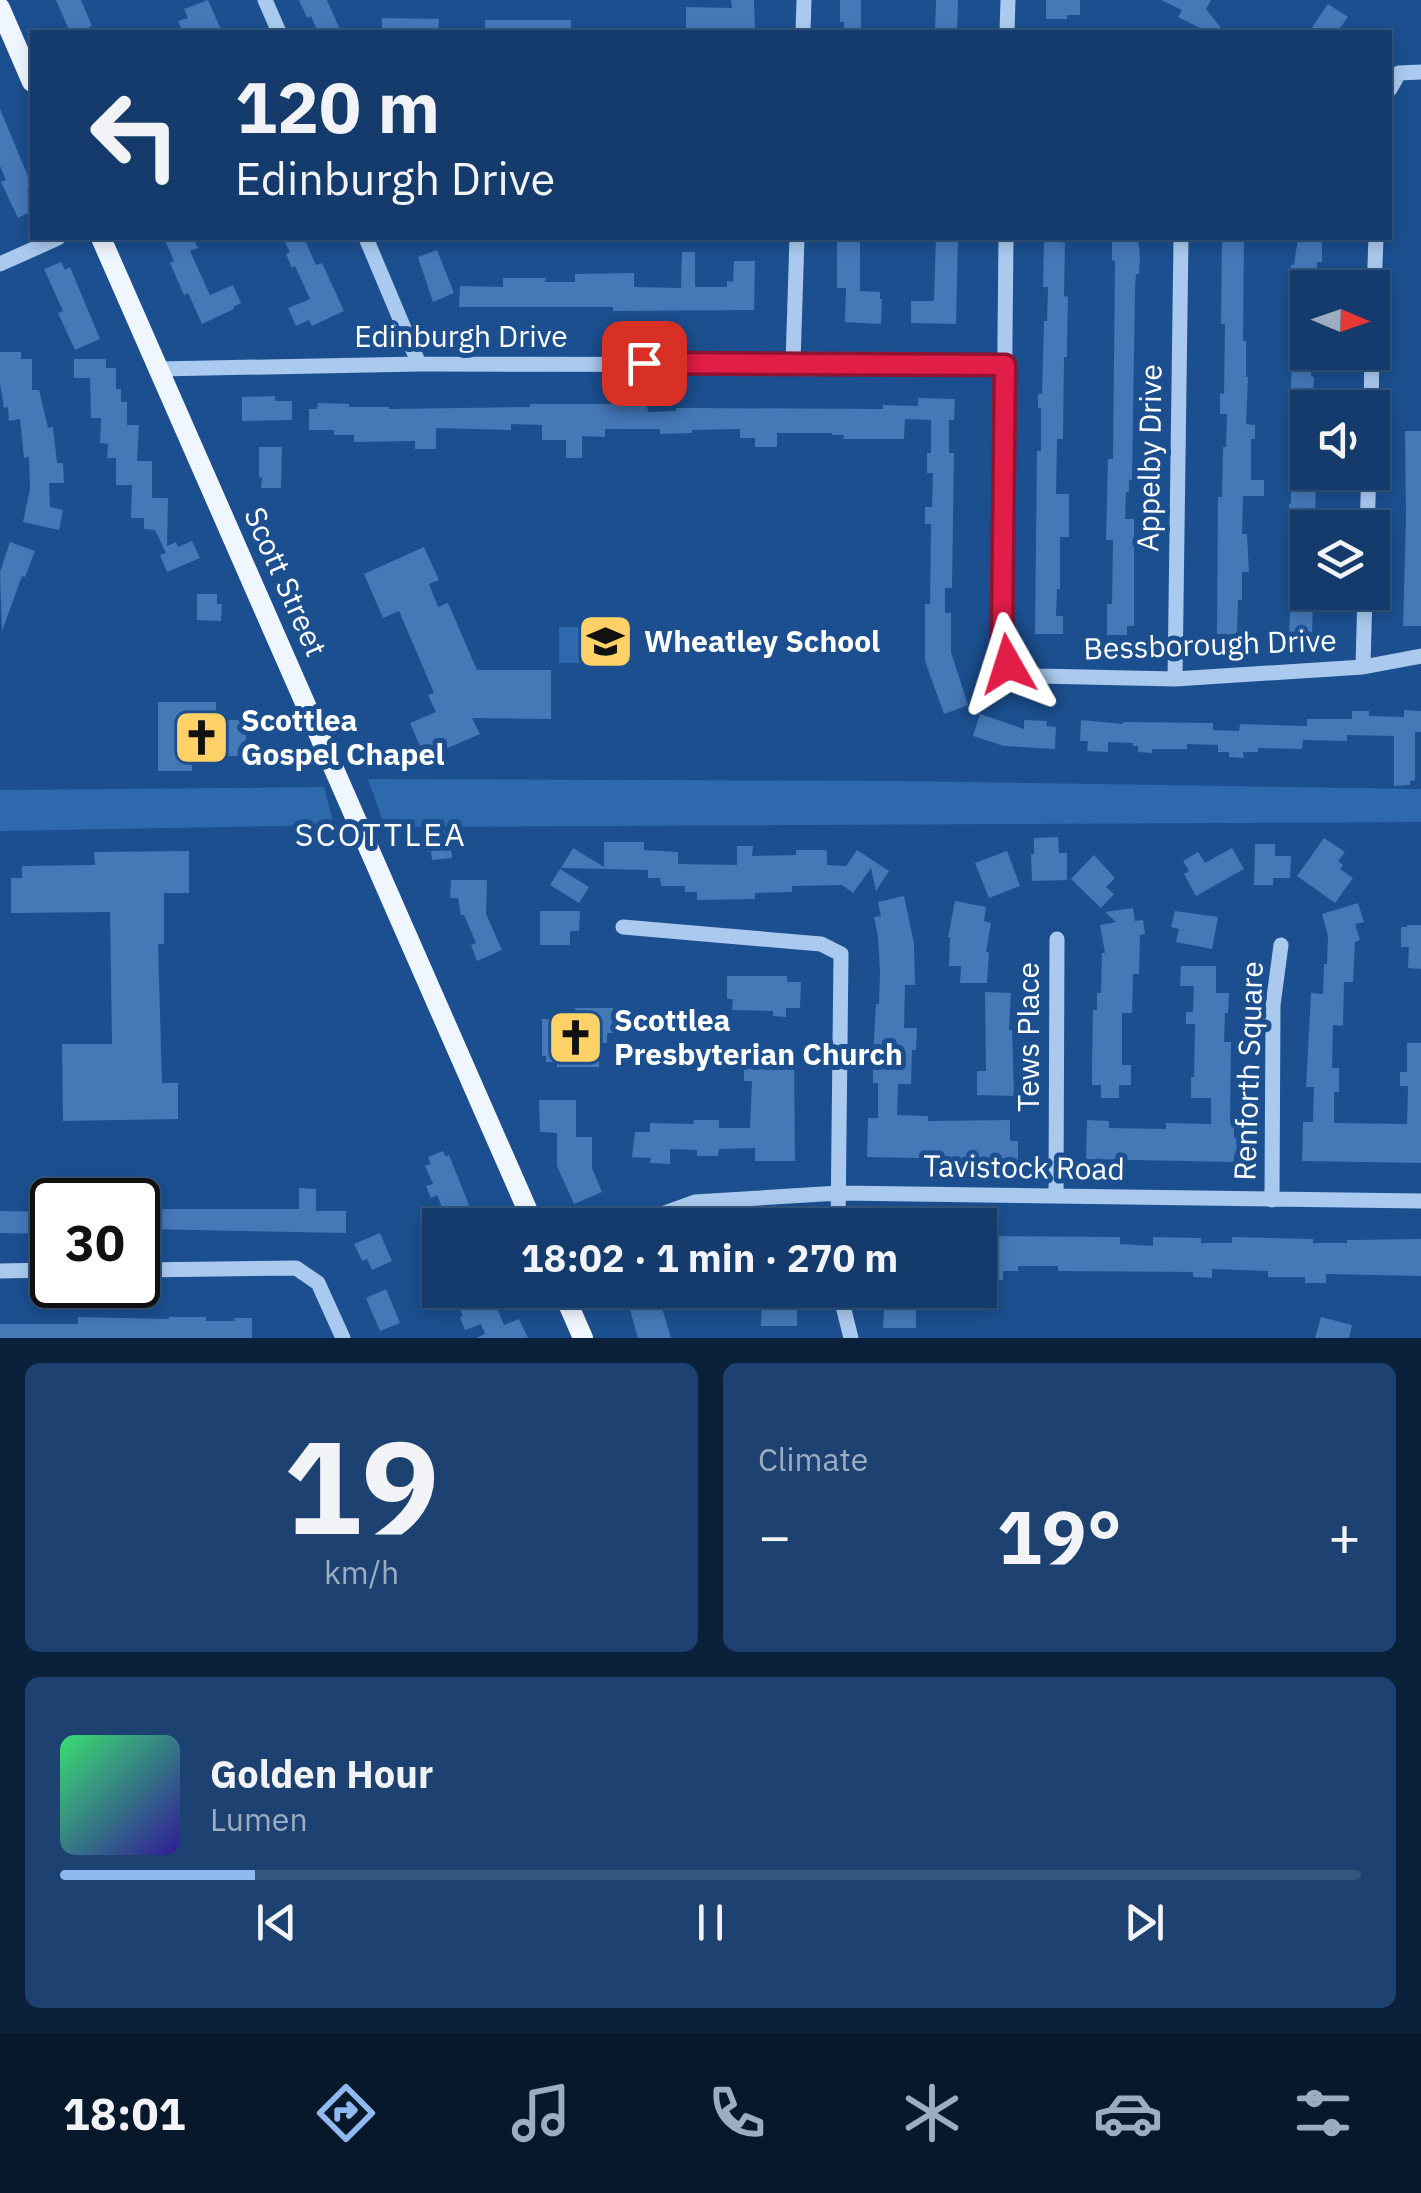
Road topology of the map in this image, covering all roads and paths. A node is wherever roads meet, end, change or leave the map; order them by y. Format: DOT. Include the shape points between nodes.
graph roads {
  1 [pos="265,0"];
  2 [pos="804,0"];
  3 [pos="1008,0"];
  4 [pos="0,8"];
  5 [pos="278,30"];
  6 [pos="803,30"];
  7 [pos="1007,30"];
  8 [pos="1421,72"];
  9 [pos="30,77"];
  10 [pos="1392,85"];
  11 [pos="54,240"];
  12 [pos="102,240"];
  13 [pos="367,240"];
  14 [pos="797,240"];
  15 [pos="1006,240"];
  16 [pos="1181,240"];
  17 [pos="1376,240"];
  18 [pos="0,264"];
  19 [pos="1375,270"];
  20 [pos="794,363"];
  21 [pos="418,364"];
  22 [pos="1005,365"];
  23 [pos="158,368"];
  24 [pos="1365,610"];
  25 [pos="1421,656"];
  26 [pos="1363,668"];
  27 [pos="1175,679"];
  28 [pos="623,928"];
  29 [pos="1057,939"];
  30 [pos="1281,945"];
  31 [pos="839,1193"];
  32 [pos="1056,1195"];
  33 [pos="1272,1200"];
  34 [pos="1421,1201"];
  35 [pos="527,1208"];
  36 [pos="678,1208"];
  37 [pos="839,1208"];
  38 [pos="30,1270"];
  39 [pos="160,1270"];
  40 [pos="0,1271"];
  41 [pos="570,1308"];
  42 [pos="844,1308"];
  43 [pos="343,1338"];
  44 [pos="583,1338"];
  45 [pos="851,1338"];
  1 -- 5 [label="street"];
  2 -- 6 [label="street"];
  3 -- 7 [label="street"];
  4 -- 9 [label="main road"];
  8 -- 10 [label="street" via="1398,73"];
  11 -- 18 [label="street"];
  12 -- 23 [label="main road, Scott Street"];
  13 -- 21 [label="street"];
  14 -- 20 [label="street"];
  15 -- 22 [label="street, Bessborough Drive"];
  16 -- 27 [label="street, Appelby Drive"];
  17 -- 19 [label="street"];
  20 -- 21 [label="street, Edinburgh Drive"];
  20 -- 22 [label="street, Edinburgh Drive"];
  21 -- 23 [label="street, Edinburgh Drive"];
  22 -- 27 [label="street, Bessborough Drive" via="1002,635 1008,664 1039,676"];
  23 -- 35 [label="main road, Scott Street"];
  24 -- 26 [label="street"];
  25 -- 26 [label="street, Bessborough Drive"];
  26 -- 27 [label="street, Bessborough Drive"];
  28 -- 31 [label="street" via="822,944 840,954"];
  29 -- 32 [label="street, Tews Place"];
  30 -- 33 [label="street, Renforth Square" via="1273,1005"];
  31 -- 32 [label="street, Tavistock Road"];
  31 -- 36 [label="street, Tavistock Road"];
  31 -- 37 [label="street"];
  32 -- 33 [label="street, Tavistock Road"];
  33 -- 34 [label="street, Tavistock Road"];
  38 -- 40 [label="street"];
  39 -- 43 [label="street" via="296,1268 318,1283"];
  41 -- 44 [label="main road"];
  42 -- 45 [label="street"];
}
